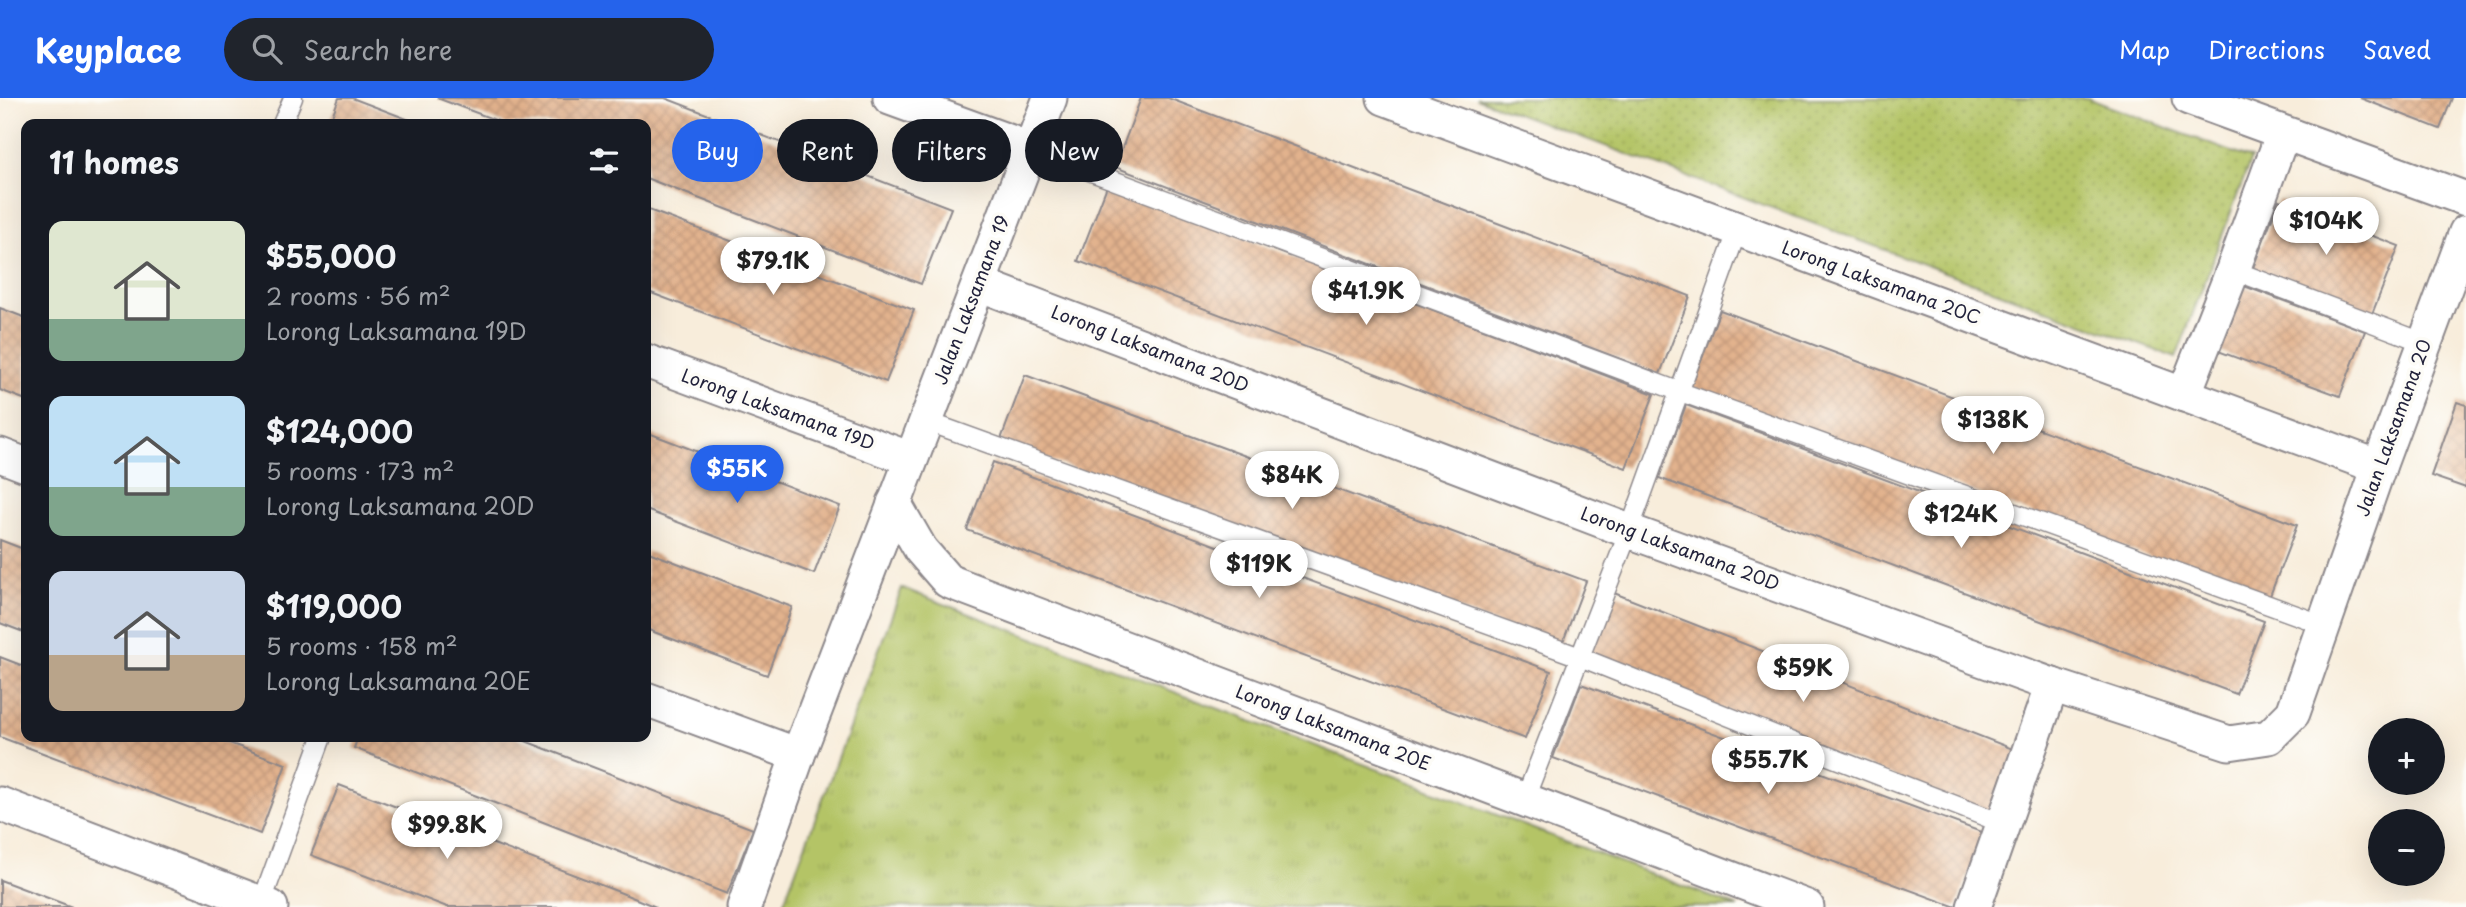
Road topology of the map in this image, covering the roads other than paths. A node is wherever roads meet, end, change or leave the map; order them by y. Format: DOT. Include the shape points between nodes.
graph roads {
  1 [pos="293,98"];
  2 [pos="890,98"];
  3 [pos="1050,98"];
  4 [pos="1384,98"];
  5 [pos="2189,98"];
  6 [pos="284,119"];
  7 [pos="1042,119"];
  8 [pos="2283,133"];
  9 [pos="1025,147"];
  10 [pos="1025,162"];
  11 [pos="1118,182"];
  12 [pos="2466,200"];
  13 [pos="1738,229"];
  14 [pos="2466,232"];
  15 [pos="2233,270"];
  16 [pos="979,284"];
  17 [pos="2425,343"];
  18 [pos="651,363"];
  19 [pos="1678,391"];
  20 [pos="2184,395"];
  21 [pos="926,421"];
  22 [pos="0,455"];
  23 [pos="911,459"];
  24 [pos="21,464"];
  25 [pos="2379,467"];
  26 [pos="894,503"];
  27 [pos="1629,531"];
  28 [pos="2324,625"];
  29 [pos="1580,657"];
  30 [pos="2052,685"];
  31 [pos="651,701"];
  32 [pos="320,742"];
  33 [pos="798,754"];
  34 [pos="1524,801"];
  35 [pos="0,804"];
  36 [pos="2004,824"];
  37 [pos="264,906"];
  38 [pos="744,907"];
  39 [pos="1807,907"];
  40 [pos="1975,907"];
  1 -- 6 [label="lane"];
  2 -- 9 [label="street"];
  3 -- 7 [label="street, Jalan Laksamana 19"];
  4 -- 13 [label="street, Lorong Laksamana 20C"];
  5 -- 8 [label="street"];
  8 -- 12 [label="street"];
  8 -- 15 [label="street"];
  10 -- 16 [label="street, Jalan Laksamana 19"];
  11 -- 19 [label="lane"];
  13 -- 19 [label="lane"];
  13 -- 20 [label="street, Lorong Laksamana 20C"];
  14 -- 17 [label="street, Jalan Laksamana 20"];
  15 -- 17 [label="lane"];
  15 -- 20 [label="street"];
  16 -- 21 [label="street, Jalan Laksamana 19"];
  16 -- 27 [label="street, Lorong Laksamana 20D"];
  17 -- 25 [label="street, Jalan Laksamana 20"];
  18 -- 23 [label="street, Lorong Laksamana 19D"];
  19 -- 27 [label="lane"];
  19 -- 28 [label="lane"];
  20 -- 25 [label="street, Lorong Laksamana 20C"];
  21 -- 23 [label="street, Jalan Laksamana 19"];
  21 -- 29 [label="lane"];
  22 -- 24 [label="street"];
  23 -- 26 [label="street, Jalan Laksamana 19"];
  25 -- 28 [label="street, Jalan Laksamana 20"];
  26 -- 33 [label="street, Jalan Laksamana 19"];
  26 -- 34 [label="street, Lorong Laksamana 20E" via="921,550 948,580"];
  27 -- 29 [label="lane"];
  27 -- 30 [label="street, Lorong Laksamana 20D"];
  28 -- 30 [label="street, Lorong Laksamana 20D" via="2293,713 2269,737 2230,743"];
  29 -- 34 [label="lane"];
  29 -- 36 [label="lane"];
  30 -- 36 [label="street"];
  31 -- 33 [label="street"];
  32 -- 37 [label="lane"];
  33 -- 38 [label="street, Jalan Laksamana 19"];
  34 -- 39 [label="street, Lorong Laksamana 20E"];
  35 -- 37 [label="street"];
  36 -- 40 [label="street"];
}
